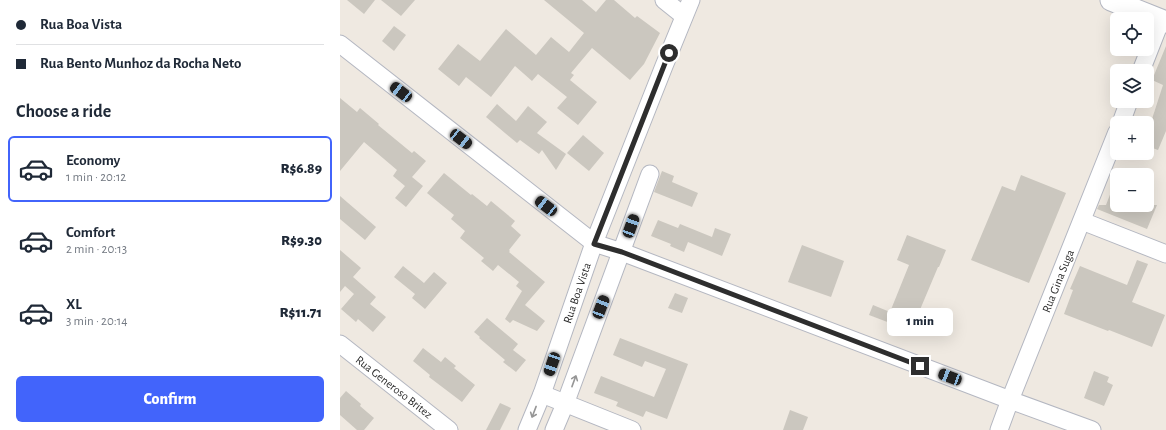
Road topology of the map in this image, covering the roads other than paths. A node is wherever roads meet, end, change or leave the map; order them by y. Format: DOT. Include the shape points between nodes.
graph roads {
  1 [pos="664,0"];
  2 [pos="691,0"];
  3 [pos="1122,2"];
  4 [pos="684,16"];
  5 [pos="1164,21"];
  6 [pos="340,44"];
  7 [pos="1144,64"];
  8 [pos="1110,150"];
  9 [pos="650,174"];
  10 [pos="1082,221"];
  11 [pos="594,244"];
  12 [pos="622,252"];
  13 [pos="1166,254"];
  14 [pos="340,344"];
  15 [pos="542,394"];
  16 [pos="1010,400"];
  17 [pos="565,404"];
  18 [pos="449,430"];
  19 [pos="528,430"];
  20 [pos="554,430"];
  21 [pos="632,430"];
  22 [pos="999,430"];
  23 [pos="1092,430"];
  1 -- 4 [label="street"];
  2 -- 4 [label="street, Rua Boa Vista"];
  3 -- 5 [label="street"];
  4 -- 11 [label="street, Rua Boa Vista"];
  5 -- 7 [label="street"];
  6 -- 11 [label="street"];
  8 -- 10 [label="street, Rua Gina Suga"];
  9 -- 12 [label="street"];
  10 -- 13 [label="street"];
  10 -- 16 [label="street, Rua Gina Suga"];
  11 -- 12 [label="street"];
  11 -- 15 [label="street, Rua Boa Vista"];
  12 -- 16 [label="street"];
  17 -- 12 [label="street, one-way"];
  14 -- 18 [label="street, Rua Generoso Britez"];
  15 -- 17 [label="street"];
  15 -- 19 [label="street, Rua Boa Vista, one-way"];
  16 -- 22 [label="street, Rua Gina Suga"];
  16 -- 23 [label="street"];
  17 -- 20 [label="street"];
  17 -- 21 [label="street"];
}
